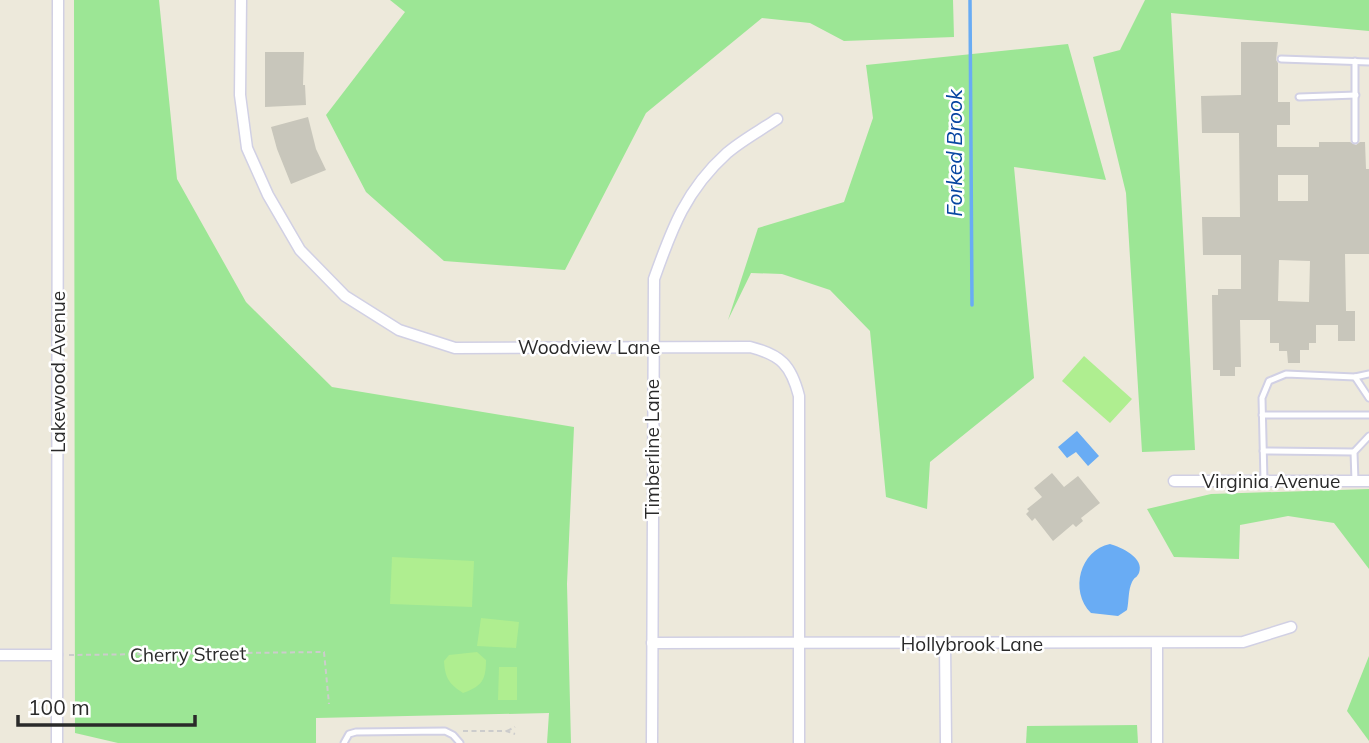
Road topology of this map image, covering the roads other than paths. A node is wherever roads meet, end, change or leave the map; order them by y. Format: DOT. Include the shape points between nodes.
graph roads {
  1 [pos="58,0"];
  2 [pos="241,0"];
  3 [pos="1280,59"];
  4 [pos="1355,61"];
  5 [pos="1369,62"];
  6 [pos="1356,95"];
  7 [pos="1299,97"];
  8 [pos="777,119"];
  9 [pos="1355,140"];
  10 [pos="653,346"];
  11 [pos="1369,373"];
  12 [pos="1355,377"];
  13 [pos="1369,398"];
  14 [pos="1262,415"];
  15 [pos="1369,415"];
  16 [pos="1369,436"];
  17 [pos="1263,451"];
  18 [pos="1354,452"];
  19 [pos="1174,481"];
  20 [pos="1264,481"];
  21 [pos="1355,481"];
  22 [pos="1369,481"];
  23 [pos="1290,627"];
  24 [pos="652,643"];
  25 [pos="799,643"];
  26 [pos="1157,643"];
  27 [pos="945,644"];
  28 [pos="0,655"];
  29 [pos="57,655"];
  30 [pos="57,743"];
  31 [pos="344,743"];
  32 [pos="460,743"];
  33 [pos="652,743"];
  34 [pos="799,743"];
  35 [pos="946,743"];
  36 [pos="1157,743"];
  1 -- 29 [label="street, Lakewood Avenue"];
  2 -- 10 [label="street, Woodview Lane" via="240,96 247,148 300,250 345,296 399,330 454,348"];
  3 -- 4 [label="lane"];
  4 -- 5 [label="lane"];
  4 -- 6 [label="lane"];
  6 -- 7 [label="lane"];
  6 -- 9 [label="lane"];
  8 -- 10 [label="street, Timberline Lane" via="728,152 686,199 654,279"];
  10 -- 24 [label="street, Timberline Lane"];
  10 -- 25 [label="street, Woodview Lane" via="750,346 781,359 791,372 799,396"];
  11 -- 12 [label="lane"];
  12 -- 13 [label="lane"];
  12 -- 14 [label="lane" via="1286,374 1269,381"];
  14 -- 15 [label="lane"];
  14 -- 17 [label="lane"];
  16 -- 18 [label="lane"];
  17 -- 18 [label="lane"];
  17 -- 20 [label="lane"];
  18 -- 21 [label="lane"];
  19 -- 20 [label="street, Virginia Avenue"];
  20 -- 21 [label="street, Virginia Avenue"];
  21 -- 22 [label="street, Virginia Avenue"];
  23 -- 26 [label="street, Hollybrook Lane" via="1243,642"];
  24 -- 25 [label="street, Hollybrook Lane"];
  24 -- 33 [label="street, Timberline Lane"];
  25 -- 27 [label="street, Hollybrook Lane"];
  25 -- 34 [label="street, Woodview Lane"];
  26 -- 27 [label="street, Hollybrook Lane"];
  26 -- 36 [label="street"];
  27 -- 35 [label="street"];
  28 -- 29 [label="street"];
  29 -- 30 [label="street, Lakewood Avenue"];
  31 -- 32 [label="lane" via="356,732 445,731"];
}
